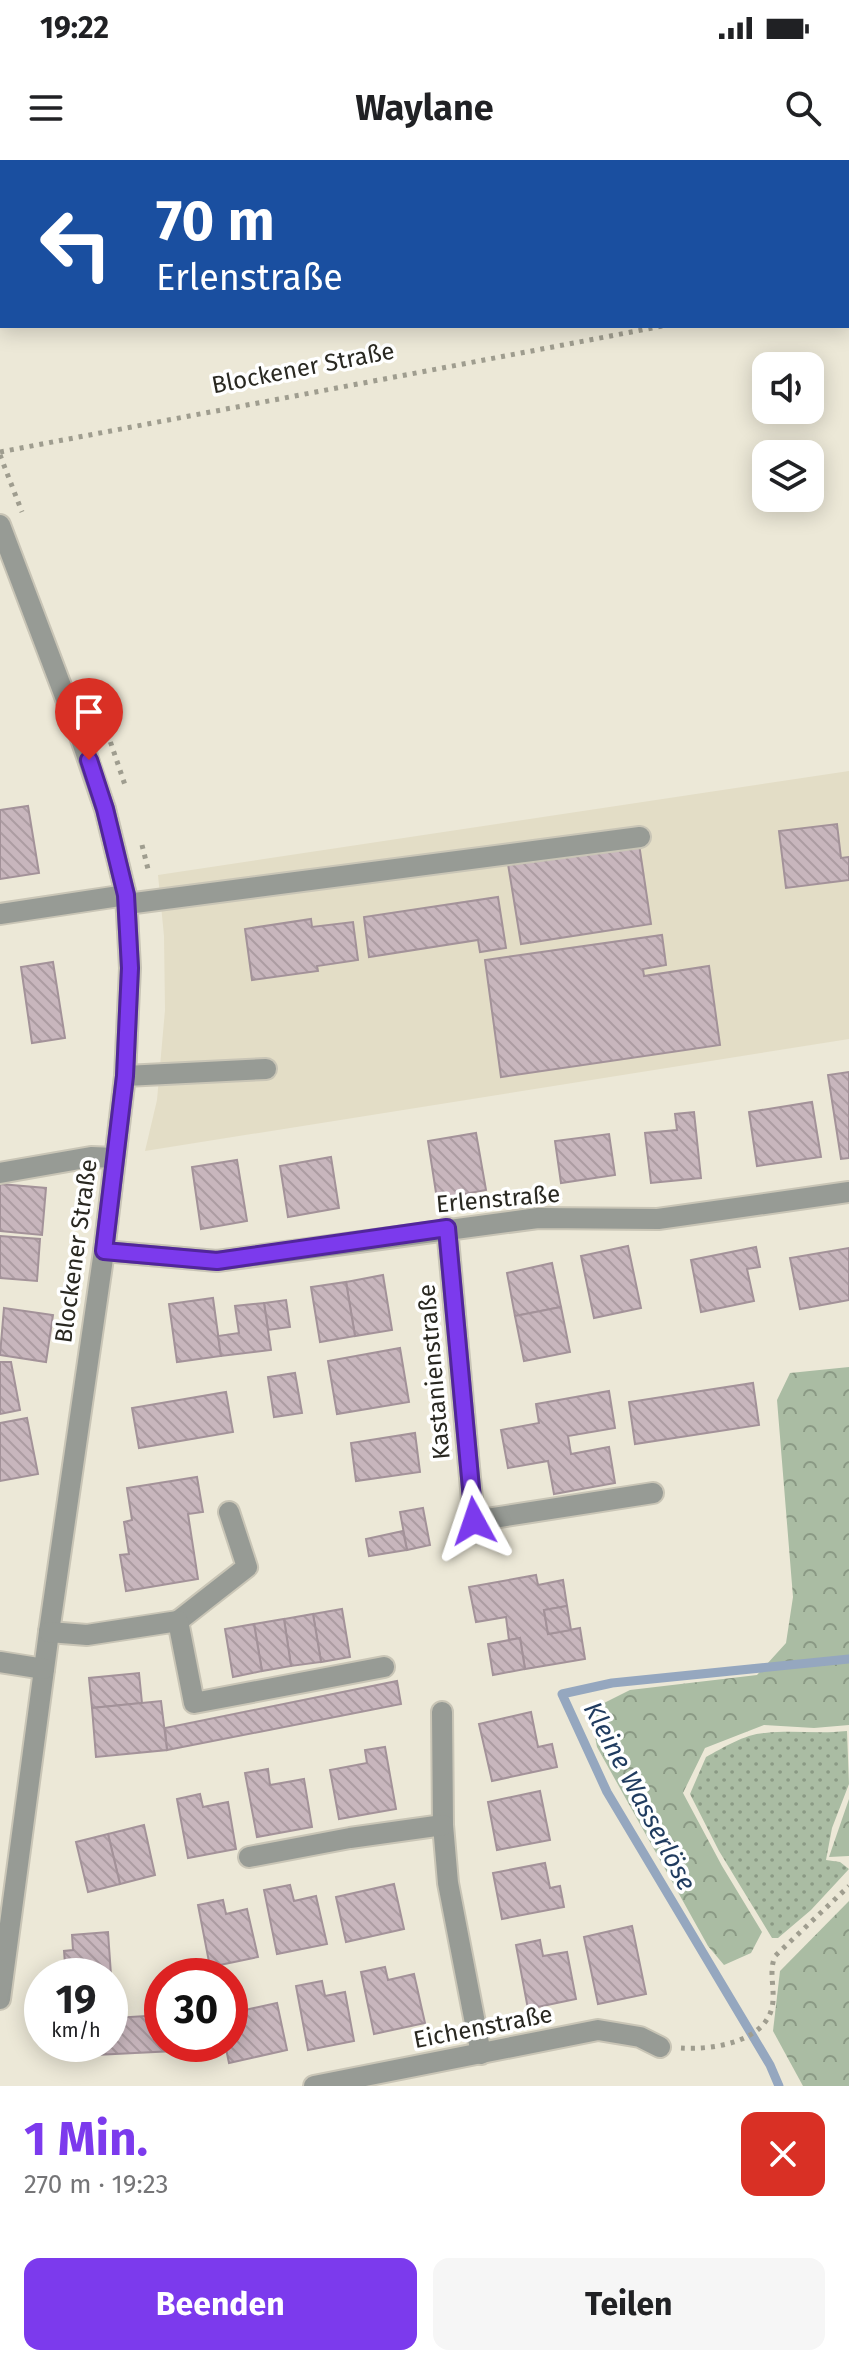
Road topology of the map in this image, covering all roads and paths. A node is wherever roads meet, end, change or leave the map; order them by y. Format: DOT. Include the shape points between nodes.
graph roads {
  1 [pos="652,328"];
  2 [pos="0,452"];
  3 [pos="0,525"];
  4 [pos="640,837"];
  5 [pos="126,900"];
  6 [pos="0,914"];
  7 [pos="266,1069"];
  8 [pos="125,1076"];
  9 [pos="115,1158"];
  10 [pos="0,1173"];
  11 [pos="849,1192"];
  12 [pos="447,1228"];
  13 [pos="104,1251"];
  14 [pos="653,1493"];
  15 [pos="229,1512"];
  16 [pos="178,1621"];
  17 [pos="49,1632"];
  18 [pos="0,1662"];
  19 [pos="384,1667"];
  20 [pos="44,1669"];
  21 [pos="442,1712"];
  22 [pos="443,1825"];
  23 [pos="249,1857"];
  24 [pos="849,1886"];
  25 [pos="0,1999"];
  26 [pos="660,2047"];
  27 [pos="481,2054"];
  28 [pos="314,2086"];
  1 -- 2 [label="path, Blockener Straße"];
  3 -- 5 [label="street, Blockener Straße" via="105,809"];
  4 -- 5 [label="street"];
  5 -- 6 [label="street"];
  5 -- 8 [label="street, Blockener Straße" via="130,968"];
  7 -- 8 [label="street"];
  8 -- 9 [label="street, Blockener Straße"];
  9 -- 10 [label="street" via="91,1157"];
  9 -- 13 [label="street, Blockener Straße"];
  11 -- 12 [label="street, Erlenstraße" via="658,1219 538,1218"];
  12 -- 13 [label="street, Erlenstraße" via="217,1261"];
  12 -- 14 [label="street, Kastanienstraße" via="474,1521"];
  13 -- 17 [label="street, Blockener Straße"];
  15 -- 16 [label="street" via="247,1567"];
  16 -- 17 [label="street" via="87,1635"];
  16 -- 19 [label="street" via="194,1703"];
  17 -- 20 [label="street, Blockener Straße"];
  18 -- 20 [label="street"];
  20 -- 25 [label="street, Blockener Straße"];
  21 -- 22 [label="street"];
  22 -- 23 [label="street"];
  22 -- 27 [label="street" via="448,1883"];
  24 -- 26 [label="path" via="775,1956 773,2003 757,2031 705,2050"];
  26 -- 27 [label="street, Eichenstraße" via="640,2037 598,2030"];
  27 -- 28 [label="street, Eichenstraße"];
}
